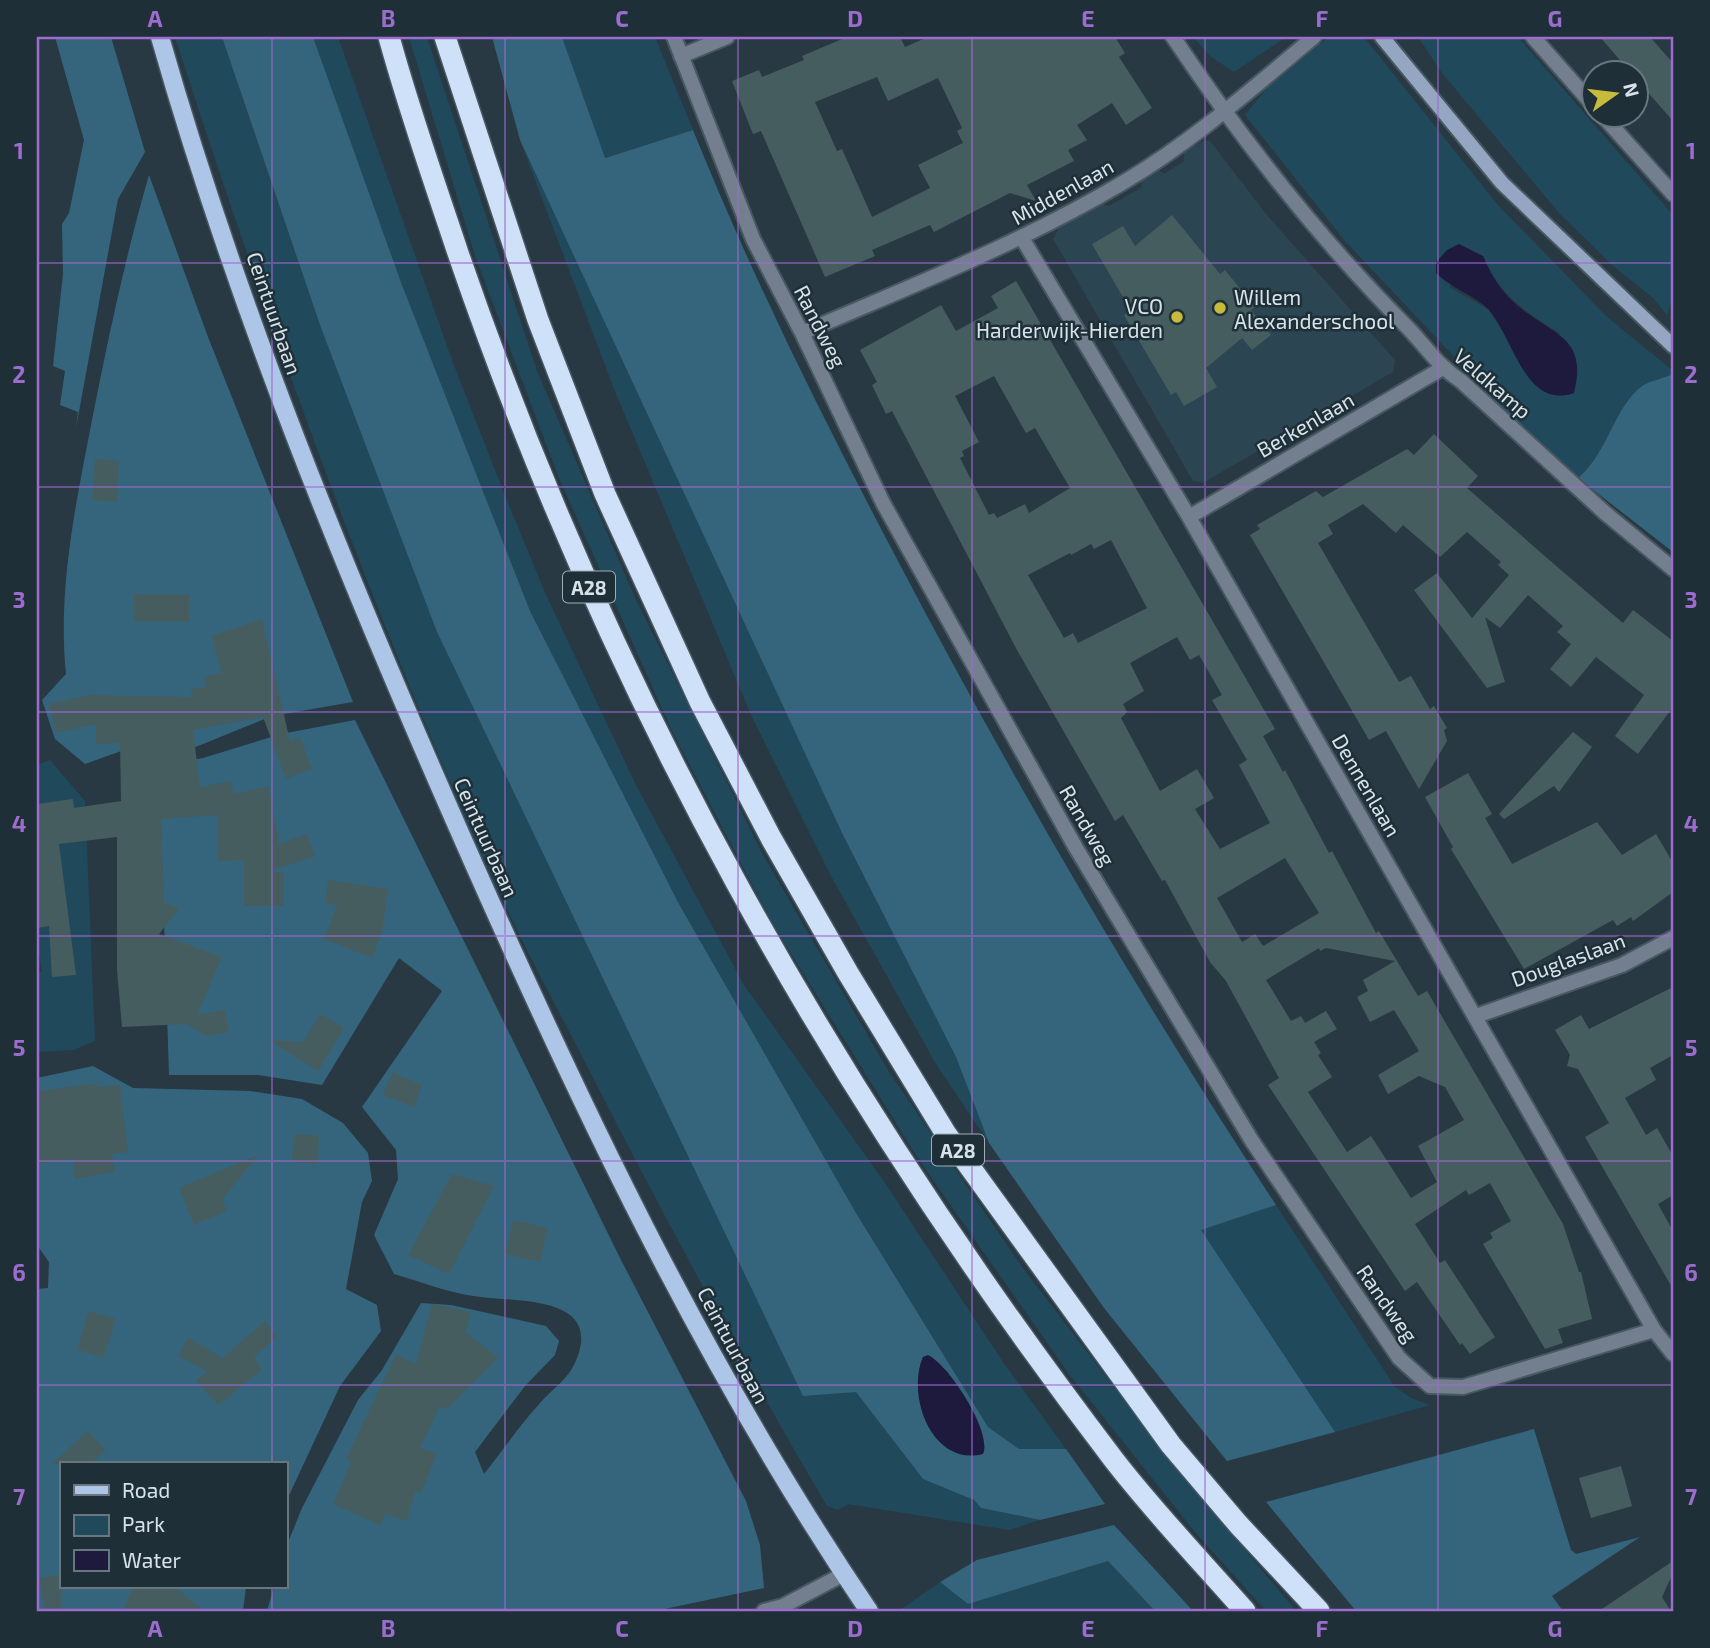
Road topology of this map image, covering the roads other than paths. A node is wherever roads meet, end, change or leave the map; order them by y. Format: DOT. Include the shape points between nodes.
graph roads {
  1 [pos="160,37"];
  2 [pos="387,37"];
  3 [pos="445,37"];
  4 [pos="674,37"];
  5 [pos="727,37"];
  6 [pos="1173,37"];
  7 [pos="1314,37"];
  8 [pos="1382,37"];
  9 [pos="1533,37"];
  10 [pos="681,56"];
  11 [pos="1580,90"];
  12 [pos="1224,113"];
  13 [pos="1616,130"];
  14 [pos="1673,194"];
  15 [pos="1022,238"];
  16 [pos="802,333"];
  17 [pos="1673,346"];
  18 [pos="1441,369"];
  19 [pos="1189,517"];
  20 [pos="1673,569"];
  21 [pos="1673,938"];
  22 [pos="1476,1016"];
  23 [pos="1654,1330"];
  24 [pos="1673,1354"];
  25 [pos="844,1574"];
  26 [pos="764,1611"];
  27 [pos="869,1611"];
  28 [pos="1245,1611"];
  29 [pos="1319,1611"];
  1 -- 25 [label="main road, Ceintuurbaan" via="261,348 373,634 534,1001 638,1214 769,1458"];
  2 -- 28 [label="highway, A28" via="485,332 558,517 657,736 726,869 850,1081 979,1275 1117,1463"];
  3 -- 29 [label="highway, A28" via="543,333 605,494 707,714 771,838 946,1134 1171,1445"];
  4 -- 10 [label="street, Randweg"];
  5 -- 10 [label="street"];
  6 -- 12 [label="street, Veldkamp"];
  7 -- 12 [label="street, Middenlaan"];
  8 -- 17 [label="street" via="1502,183"];
  9 -- 11 [label="street"];
  10 -- 16 [label="street, Randweg" via="752,239"];
  12 -- 15 [label="street, Middenlaan" via="1126,181"];
  12 -- 18 [label="street, Veldkamp"];
  13 -- 14 [label="street"];
  15 -- 16 [label="street, Middenlaan"];
  15 -- 19 [label="street, Dennenlaan"];
  16 -- 23 [label="street, Randweg" via="883,503 1076,848 1252,1140 1399,1358 1430,1386 1463,1387"];
  18 -- 19 [label="street, Berkenlaan"];
  18 -- 20 [label="street, Veldkamp" via="1461,381"];
  19 -- 22 [label="street, Dennenlaan"];
  21 -- 22 [label="street, Douglaslaan" via="1622,965"];
  22 -- 23 [label="street, Dennenlaan"];
  23 -- 24 [label="street, Dennenlaan"];
  25 -- 26 [label="street"];
  25 -- 27 [label="main road, Ceintuurbaan"];
}
